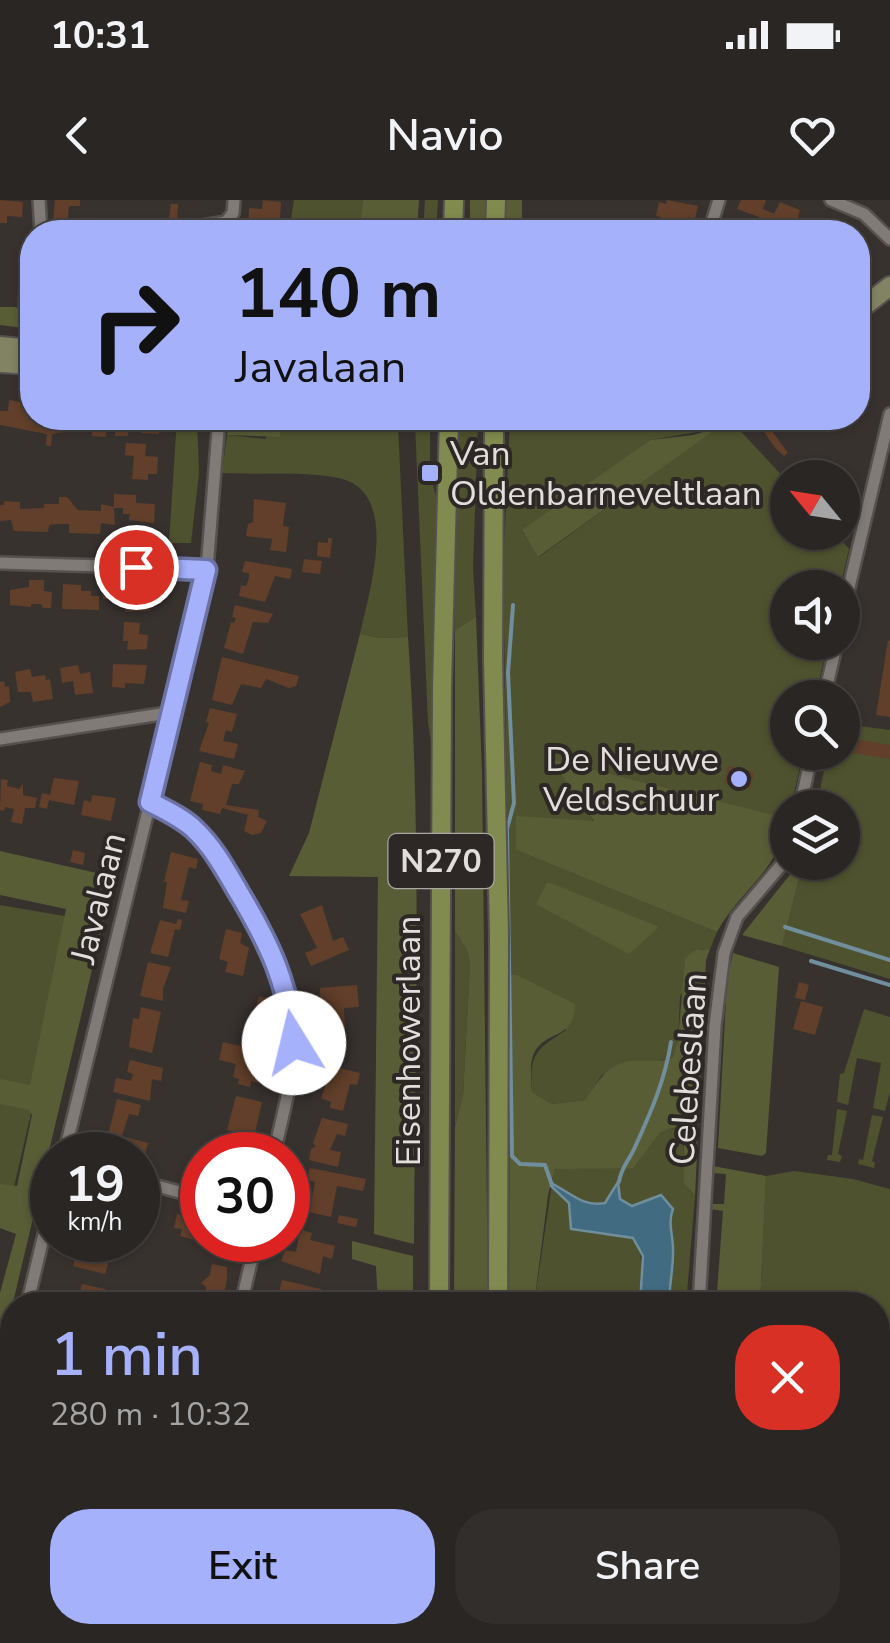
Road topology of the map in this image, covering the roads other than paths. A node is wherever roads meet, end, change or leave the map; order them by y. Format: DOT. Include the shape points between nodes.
graph roads {
  1 [pos="831,200"];
  2 [pos="890,239"];
  3 [pos="890,286"];
  4 [pos="870,302"];
  5 [pos="890,414"];
  6 [pos="218,430"];
  7 [pos="449,430"];
  8 [pos="494,430"];
  9 [pos="0,564"];
  10 [pos="206,570"];
  11 [pos="853,570"];
  12 [pos="170,717"];
  13 [pos="0,740"];
  14 [pos="150,802"];
  15 [pos="770,878"];
  16 [pos="70,1132"];
  17 [pos="278,1132"];
  18 [pos="37,1262"];
  19 [pos="251,1262"];
  20 [pos="30,1292"];
  21 [pos="244,1292"];
  22 [pos="440,1292"];
  23 [pos="498,1292"];
  24 [pos="700,1292"];
  1 -- 2 [label="street" via="864,214"];
  3 -- 4 [label="main road"];
  5 -- 11 [label="street"];
  6 -- 10 [label="street, Javalaan"];
  7 -- 22 [label="main road, Eisenhowerlaan / N270"];
  8 -- 23 [label="main road, N270"];
  9 -- 10 [label="street"];
  10 -- 12 [label="street, Javalaan"];
  12 -- 13 [label="street"];
  12 -- 14 [label="street, Javalaan"];
  14 -- 16 [label="street, Javalaan"];
  14 -- 17 [label="street" via="193,828 214,851 281,972 294,1043"];
  15 -- 24 [label="street, Celebeslaan" via="737,916 724,952"];
  18 -- 20 [label="street"];
  19 -- 21 [label="street"];
}
